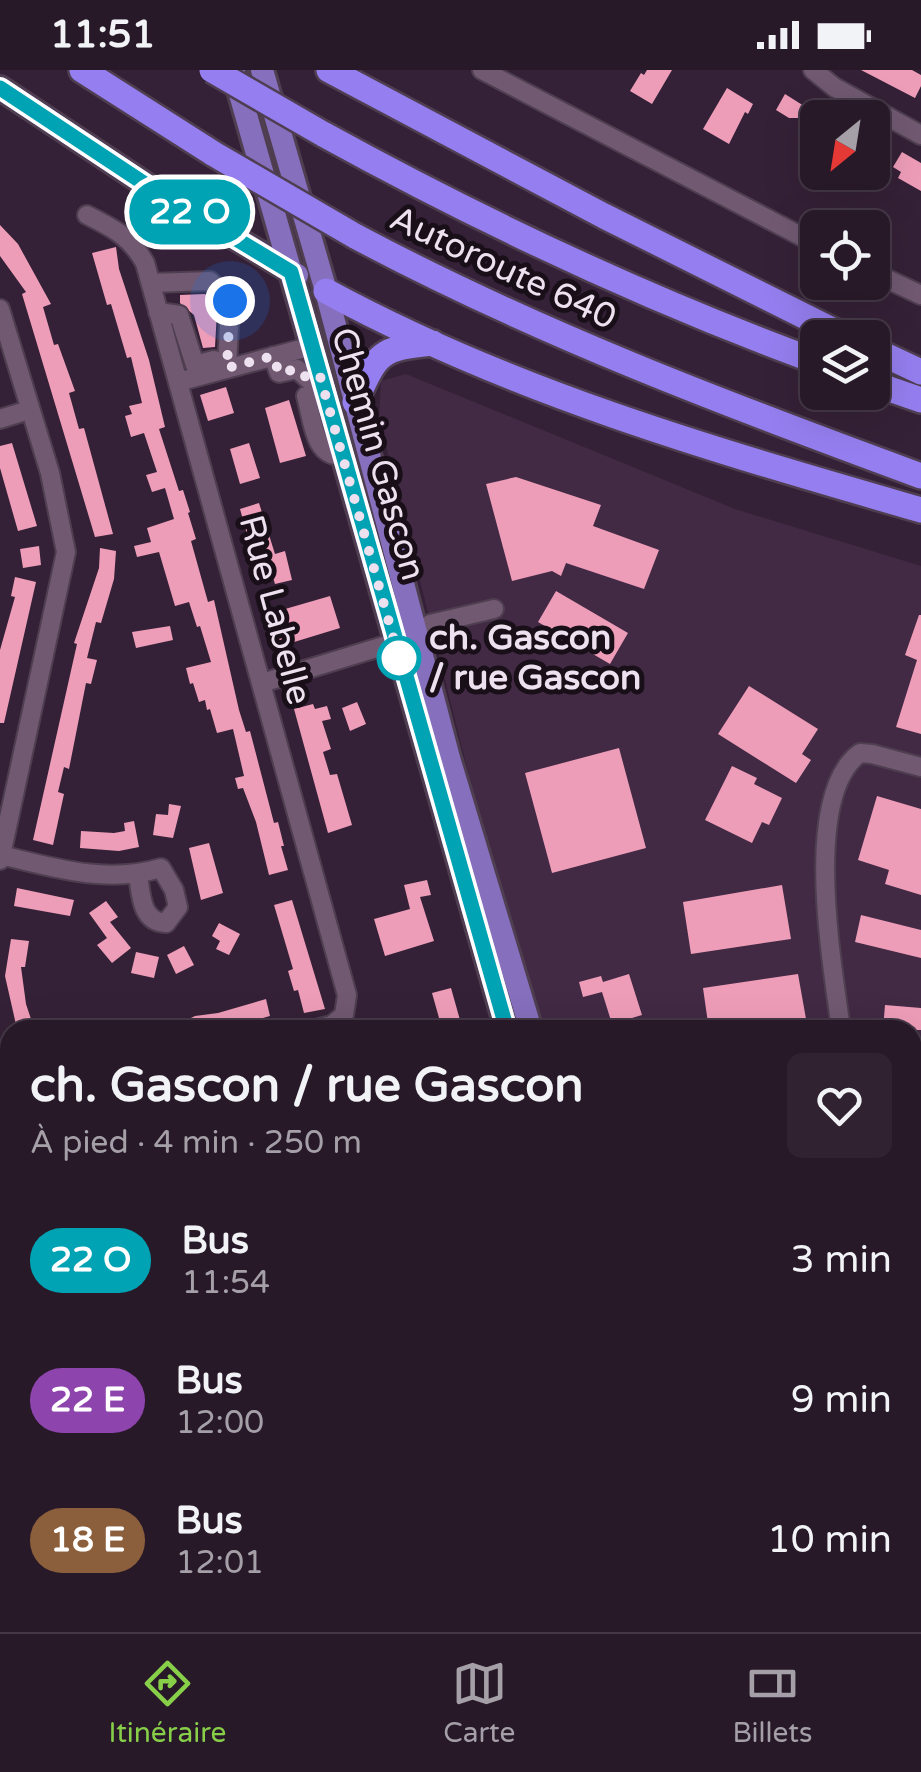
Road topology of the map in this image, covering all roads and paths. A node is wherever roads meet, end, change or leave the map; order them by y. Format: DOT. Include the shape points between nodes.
graph roads {
  1 [pos="82,70"];
  2 [pos="212,70"];
  3 [pos="233,70"];
  4 [pos="262,70"];
  5 [pos="329,70"];
  6 [pos="482,70"];
  7 [pos="813,70"];
  8 [pos="0,88"];
  9 [pos="921,135"];
  10 [pos="87,215"];
  11 [pos="800,236"];
  12 [pos="291,272"];
  13 [pos="890,280"];
  14 [pos="150,283"];
  15 [pos="326,291"];
  16 [pos="921,294"];
  17 [pos="0,308"];
  18 [pos="158,312"];
  19 [pos="812,320"];
  20 [pos="433,343"];
  21 [pos="312,346"];
  22 [pos="800,355"];
  23 [pos="273,356"];
  24 [pos="890,357"];
  25 [pos="228,362"];
  26 [pos="197,371"];
  27 [pos="921,372"];
  28 [pos="178,382"];
  29 [pos="322,383"];
  30 [pos="890,389"];
  31 [pos="921,400"];
  32 [pos="355,402"];
  33 [pos="29,410"];
  34 [pos="0,418"];
  35 [pos="921,476"];
  36 [pos="921,510"];
  37 [pos="494,609"];
  38 [pos="406,639"];
  39 [pos="262,684"];
  40 [pos="921,768"];
  41 [pos="1,857"];
  42 [pos="138,875"];
  43 [pos="339,1020"];
  44 [pos="504,1020"];
  45 [pos="528,1020"];
  46 [pos="840,1020"];
  1 -- 35 [label="highway, Autoroute 640, bridge" via="214,154 445,283 722,403"];
  2 -- 22 [label="highway, Autoroute 640, bridge" via="566,259"];
  3 -- 12 [label="main road, Chemin Gascon"];
  4 -- 15 [label="main road, Chemin Gascon"];
  5 -- 19 [label="highway"];
  6 -- 11 [label="street"];
  7 -- 9 [label="street"];
  8 -- 12 [label="main road"];
  10 -- 14 [label="street, Rue Labelle" via="136,246"];
  12 -- 15 [label="main road"];
  12 -- 21 [label="main road, Chemin Gascon"];
  13 -- 16 [label="street"];
  14 -- 18 [label="street, Rue Labelle"];
  14 -- 25 [label="street" via="210,281 230,301"];
  15 -- 20 [label="highway"];
  15 -- 32 [label="main road, Chemin Gascon"];
  17 -- 33 [label="street"];
  18 -- 26 [label="street" via="179,314"];
  18 -- 28 [label="street, Rue Labelle"];
  20 -- 32 [label="highway" via="381,356"];
  20 -- 36 [label="highway" via="640,426"];
  21 -- 23 [label="street"];
  21 -- 29 [label="main road, Chemin Gascon"];
  23 -- 25 [label="street"];
  23 -- 29 [label="street" via="279,373 297,369"];
  24 -- 27 [label="highway"];
  25 -- 26 [label="street"];
  26 -- 28 [label="street"];
  28 -- 39 [label="street, Rue Labelle"];
  29 -- 38 [label="main road, Chemin Gascon"];
  30 -- 31 [label="highway"];
  32 -- 38 [label="main road, Chemin Gascon"];
  33 -- 34 [label="street"];
  33 -- 41 [label="street" via="66,552"];
  37 -- 38 [label="street" via="430,624"];
  38 -- 39 [label="street"];
  38 -- 44 [label="main road, Chemin Gascon"];
  38 -- 45 [label="main road, Chemin Gascon"];
  39 -- 43 [label="street, Rue Labelle" via="347,995"];
  40 -- 46 [label="street" via="860,754 842,771 824,858"];
  41 -- 42 [label="street" via="84,875"];
}
